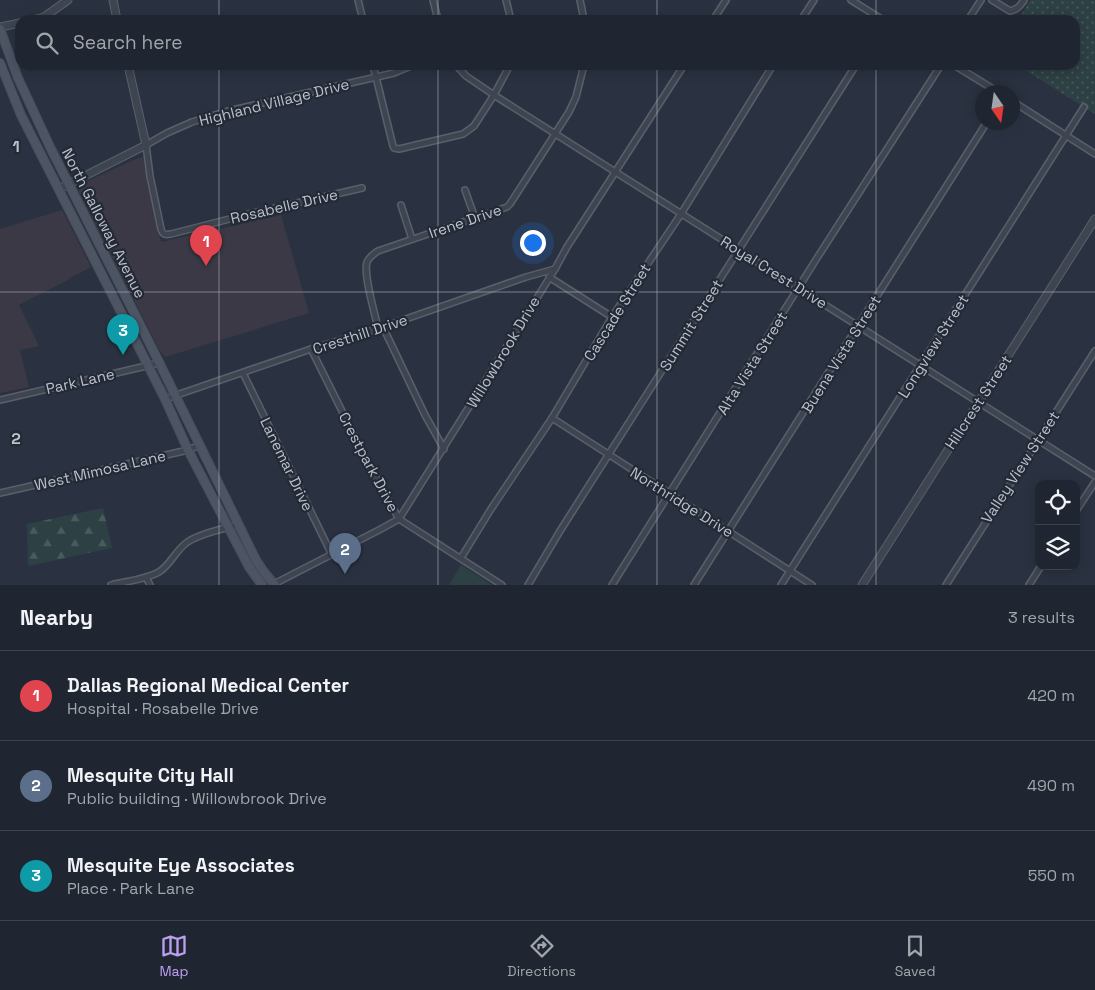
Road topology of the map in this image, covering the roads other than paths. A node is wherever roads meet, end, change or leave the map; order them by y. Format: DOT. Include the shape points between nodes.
graph roads {
  1 [pos="68,0"];
  2 [pos="113,0"];
  3 [pos="358,0"];
  4 [pos="433,0"];
  5 [pos="506,0"];
  6 [pos="580,0"];
  7 [pos="726,0"];
  8 [pos="814,0"];
  9 [pos="851,0"];
  10 [pos="981,0"];
  11 [pos="992,0"];
  12 [pos="1024,0"];
  13 [pos="47,15"];
  14 [pos="116,15"];
  15 [pos="362,15"];
  16 [pos="437,15"];
  17 [pos="510,15"];
  18 [pos="583,15"];
  19 [pos="716,15"];
  20 [pos="804,15"];
  21 [pos="875,15"];
  22 [pos="971,15"];
  23 [pos="15,24"];
  24 [pos="0,28"];
  25 [pos="0,63"];
  26 [pos="15,70"];
  27 [pos="15,70"];
  28 [pos="129,70"];
  29 [pos="375,70"];
  30 [pos="401,70"];
  31 [pos="461,70"];
  32 [pos="507,70"];
  33 [pos="583,70"];
  34 [pos="681,70"];
  35 [pos="770,70"];
  36 [pos="853,70"];
  37 [pos="938,70"];
  38 [pos="962,70"];
  39 [pos="376,77"];
  40 [pos="987,85"];
  41 [pos="494,95"];
  42 [pos="27,97"];
  43 [pos="15,102"];
  44 [pos="1020,107"];
  45 [pos="1084,107"];
  46 [pos="982,130"];
  47 [pos="30,133"];
  48 [pos="555,133"];
  49 [pos="1067,135"];
  50 [pos="146,145"];
  51 [pos="52,150"];
  52 [pos="1095,154"];
  53 [pos="616,172"];
  54 [pos="69,184"];
  55 [pos="362,188"];
  56 [pos="59,189"];
  57 [pos="465,190"];
  58 [pos="400,205"];
  59 [pos="681,214"];
  60 [pos="72,215"];
  61 [pos="475,218"];
  62 [pos="1095,219"];
  63 [pos="89,223"];
  64 [pos="412,239"];
  65 [pos="739,250"];
  66 [pos="555,269"];
  67 [pos="549,277"];
  68 [pos="799,288"];
  69 [pos="612,317"];
  70 [pos="858,326"];
  71 [pos="381,327"];
  72 [pos="145,335"];
  73 [pos="135,339"];
  74 [pos="311,349"];
  75 [pos="1095,351"];
  76 [pos="160,363"];
  77 [pos="148,366"];
  78 [pos="921,366"];
  79 [pos="243,373"];
  80 [pos="175,395"];
  81 [pos="165,399"];
  82 [pos="0,400"];
  83 [pos="978,402"];
  84 [pos="552,418"];
  85 [pos="1037,440"];
  86 [pos="200,445"];
  87 [pos="444,449"];
  88 [pos="188,450"];
  89 [pos="609,456"];
  90 [pos="1095,476"];
  91 [pos="1095,482"];
  92 [pos="0,493"];
  93 [pos="670,494"];
  94 [pos="1080,505"];
  95 [pos="399,519"];
  96 [pos="239,525"];
  97 [pos="228,528"];
  98 [pos="729,531"];
  99 [pos="332,555"];
  100 [pos="461,558"];
  101 [pos="1038,570"];
  102 [pos="790,572"];
  103 [pos="146,577"];
  104 [pos="110,585"];
  105 [pos="150,585"];
  106 [pos="262,585"];
  107 [pos="273,585"];
  108 [pos="502,585"];
  109 [pos="528,585"];
  110 [pos="612,585"];
  111 [pos="694,585"];
  112 [pos="781,585"];
  113 [pos="812,585"];
  114 [pos="862,585"];
  115 [pos="946,585"];
  116 [pos="1029,585"];
  1 -- 13 [label="street"];
  2 -- 14 [label="street"];
  3 -- 15 [label="street"];
  4 -- 16 [label="street"];
  5 -- 17 [label="street"];
  6 -- 18 [label="street"];
  7 -- 19 [label="street"];
  8 -- 20 [label="street"];
  9 -- 21 [label="street"];
  10 -- 22 [label="street"];
  11 -- 12 [label="street" via="1010,11 1016,10"];
  23 -- 24 [label="street"];
  24 -- 27 [label="main road, North Galloway Avenue"];
  25 -- 43 [label="main road, North Galloway Avenue"];
  26 -- 42 [label="main road, North Galloway Avenue"];
  28 -- 50 [label="street"];
  29 -- 39 [label="street"];
  30 -- 39 [label="street, Highland Village Drive"];
  31 -- 41 [label="street, Royal Crest Drive"];
  32 -- 41 [label="street"];
  33 -- 48 [label="street, Irene Drive" via="576,97"];
  34 -- 53 [label="street, Willowbrook Drive"];
  35 -- 59 [label="street, Cascade Street"];
  36 -- 65 [label="street, Summit Street"];
  37 -- 68 [label="street, Alta Vista Street"];
  38 -- 40 [label="street"];
  39 -- 41 [label="street" via="393,146 399,149 467,132"];
  39 -- 50 [label="street, Highland Village Drive" via="192,122"];
  41 -- 48 [label="street, Royal Crest Drive"];
  42 -- 43 [label="main road"];
  42 -- 51 [label="main road, North Galloway Avenue"];
  43 -- 47 [label="main road, North Galloway Avenue"];
  44 -- 49 [label="street"];
  45 -- 49 [label="street, Longview Street"];
  46 -- 70 [label="street, Buena Vista Street"];
  47 -- 51 [label="main road" via="39,132"];
  47 -- 56 [label="main road, North Galloway Avenue"];
  48 -- 53 [label="street, Royal Crest Drive"];
  48 -- 61 [label="street, Irene Drive" via="510,204"];
  49 -- 52 [label="street"];
  49 -- 78 [label="street, Longview Street"];
  50 -- 54 [label="street, Highland Village Drive"];
  50 -- 55 [label="street, Rosabelle Drive" via="159,220 165,235"];
  51 -- 54 [label="main road, North Galloway Avenue"];
  53 -- 59 [label="street, Royal Crest Drive"];
  53 -- 66 [label="street, Willowbrook Drive"];
  54 -- 56 [label="street, Highland Village Drive"];
  54 -- 63 [label="main road, North Galloway Avenue"];
  56 -- 60 [label="main road, North Galloway Avenue"];
  57 -- 61 [label="street"];
  58 -- 64 [label="street"];
  59 -- 65 [label="street, Royal Crest Drive"];
  59 -- 69 [label="street, Cascade Street"];
  60 -- 63 [label="main road" via="81,216"];
  60 -- 73 [label="main road, North Galloway Avenue"];
  61 -- 64 [label="street, Irene Drive"];
  62 -- 83 [label="street, Hillcrest Street"];
  63 -- 72 [label="main road, North Galloway Avenue"];
  64 -- 71 [label="street, Irene Drive" via="378,251 367,261 371,301"];
  65 -- 68 [label="street, Royal Crest Drive"];
  65 -- 89 [label="street, Summit Street"];
  66 -- 67 [label="street, Willowbrook Drive"];
  66 -- 71 [label="street, Cresthill Drive"];
  67 -- 69 [label="street"];
  67 -- 87 [label="street, Willowbrook Drive"];
  68 -- 70 [label="street, Royal Crest Drive"];
  68 -- 93 [label="street, Alta Vista Street"];
  69 -- 84 [label="street, Cascade Street"];
  70 -- 78 [label="street, Royal Crest Drive"];
  70 -- 98 [label="street, Buena Vista Street"];
  71 -- 74 [label="street, Cresthill Drive"];
  71 -- 87 [label="street"];
  72 -- 73 [label="main road"];
  72 -- 76 [label="main road, North Galloway Avenue"];
  73 -- 77 [label="main road, North Galloway Avenue"];
  74 -- 79 [label="street, Cresthill Drive"];
  74 -- 95 [label="street, Crestpark Drive"];
  75 -- 85 [label="street, Valley View Street"];
  76 -- 77 [label="street, Park Lane"];
  76 -- 80 [label="main road, North Galloway Avenue"];
  77 -- 81 [label="main road, North Galloway Avenue"];
  77 -- 82 [label="street, Park Lane"];
  78 -- 83 [label="street, Royal Crest Drive"];
  78 -- 102 [label="street, Longview Street"];
  79 -- 80 [label="street, Cresthill Drive"];
  79 -- 99 [label="street, Lanemar Drive"];
  80 -- 81 [label="street, Cresthill Drive"];
  80 -- 86 [label="main road, North Galloway Avenue"];
  81 -- 88 [label="main road, North Galloway Avenue"];
  83 -- 85 [label="street, Royal Crest Drive"];
  83 -- 114 [label="street, Hillcrest Street"];
  84 -- 89 [label="street, Northridge Drive"];
  84 -- 100 [label="street, Cascade Street"];
  85 -- 90 [label="street, Royal Crest Drive"];
  85 -- 115 [label="street, Valley View Street"];
  86 -- 88 [label="street, West Mimosa Lane"];
  86 -- 96 [label="main road, North Galloway Avenue"];
  87 -- 95 [label="street, Willowbrook Drive"];
  88 -- 92 [label="street, West Mimosa Lane"];
  88 -- 97 [label="main road, North Galloway Avenue"];
  89 -- 93 [label="street, Northridge Drive"];
  89 -- 109 [label="street, Summit Street"];
  91 -- 94 [label="street"];
  93 -- 98 [label="street, Northridge Drive"];
  93 -- 110 [label="street, Alta Vista Street"];
  95 -- 99 [label="street, Willowbrook Drive"];
  95 -- 100 [label="street, Crestpark Drive"];
  96 -- 97 [label="street"];
  96 -- 107 [label="main road, North Galloway Avenue"];
  97 -- 103 [label="street" via="190,540 168,564"];
  97 -- 106 [label="main road, North Galloway Avenue"];
  98 -- 102 [label="street, Northridge Drive"];
  98 -- 111 [label="street, Buena Vista Street"];
  99 -- 107 [label="street, Willowbrook Drive"];
  100 -- 108 [label="street, Crestpark Drive"];
  101 -- 116 [label="street"];
  102 -- 112 [label="street, Longview Street"];
  102 -- 113 [label="street, Northridge Drive"];
  103 -- 104 [label="street"];
  103 -- 105 [label="street"];
}
